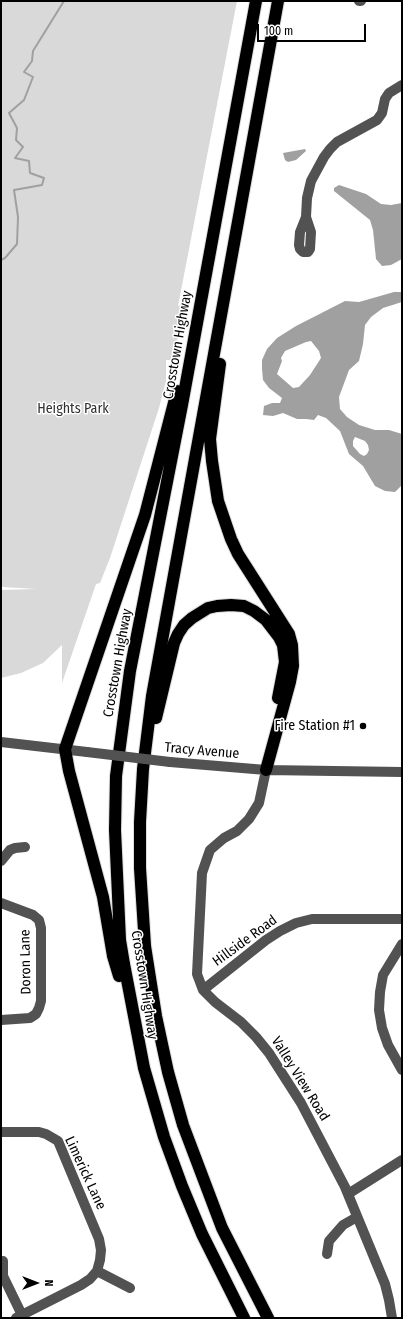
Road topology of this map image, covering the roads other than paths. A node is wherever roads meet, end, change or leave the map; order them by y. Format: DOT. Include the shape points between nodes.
graph roads {
  1 [pos="256,1"];
  2 [pos="278,1"];
  3 [pos="402,85"];
  4 [pos="306,217"];
  5 [pos="230,263"];
  6 [pos="198,318"];
  7 [pos="1,742"];
  8 [pos="65,749"];
  9 [pos="266,770"];
  10 [pos="402,772"];
  11 [pos="140,832"];
  12 [pos="25,847"];
  13 [pos="1,862"];
  14 [pos="1,903"];
  15 [pos="402,919"];
  16 [pos="402,944"];
  17 [pos="203,990"];
  18 [pos="1,1020"];
  19 [pos="144,1068"];
  20 [pos="402,1070"];
  21 [pos="1,1132"];
  22 [pos="402,1160"];
  23 [pos="348,1194"];
  24 [pos="357,1217"];
  25 [pos="327,1254"];
  26 [pos="3,1261"];
  27 [pos="97,1271"];
  28 [pos="130,1288"];
  29 [pos="19,1317"];
  30 [pos="244,1318"];
  31 [pos="268,1318"];
  32 [pos="392,1318"];
  1 -- 6 [label="highway, Crosstown Highway"];
  2 -- 5 [label="highway, Crosstown Highway"];
  3 -- 4 [label="street" via="389,93 377,120 337,142 324,157 311,181"];
  5 -- 9 [label="highway" via="210,439 218,501 233,544 289,634 292,645 293,666 290,682"];
  5 -- 11 [label="highway, Crosstown Highway" via="152,696 143,769"];
  6 -- 8 [label="highway" via="145,515"];
  6 -- 19 [label="highway, Crosstown Highway" via="130,671 116,776 120,940"];
  7 -- 8 [label="street, Tracy Avenue"];
  8 -- 9 [label="street, Tracy Avenue, bridge" via="170,762"];
  8 -- 19 [label="highway" via="103,897 113,956"];
  9 -- 10 [label="street, Tracy Avenue"];
  9 -- 11 [label="highway" via="266,748 285,662 282,645 266,620 244,606 208,608 184,625 174,643 157,712"];
  9 -- 17 [label="street, Valley View Road" via="259,803 249,819 237,831 210,850 202,873 197,974"];
  11 -- 31 [label="highway, Crosstown Highway" via="142,905 150,979 175,1098 195,1160 222,1228"];
  12 -- 13 [label="street" via="10,850"];
  14 -- 18 [label="street, Doron Lane" via="33,915 39,920 41,928 39,1008 30,1018"];
  15 -- 17 [label="street, Hillside Road" via="312,919 296,923 266,940"];
  16 -- 20 [label="street" via="383,975 379,1010 388,1045"];
  17 -- 23 [label="street, Valley View Road" via="241,1022 269,1053 301,1103"];
  19 -- 30 [label="highway, Crosstown Highway" via="164,1138 182,1186 202,1234"];
  21 -- 27 [label="street, Limerick Lane" via="39,1132 58,1141 99,1239 101,1250"];
  22 -- 23 [label="street"];
  23 -- 24 [label="street, Valley View Road"];
  24 -- 25 [label="street" via="343,1225 329,1241"];
  24 -- 32 [label="street, Valley View Road" via="385,1284"];
  26 -- 29 [label="street" via="3,1276"];
  27 -- 28 [label="street"];
  27 -- 29 [label="street" via="81,1285"];
}
